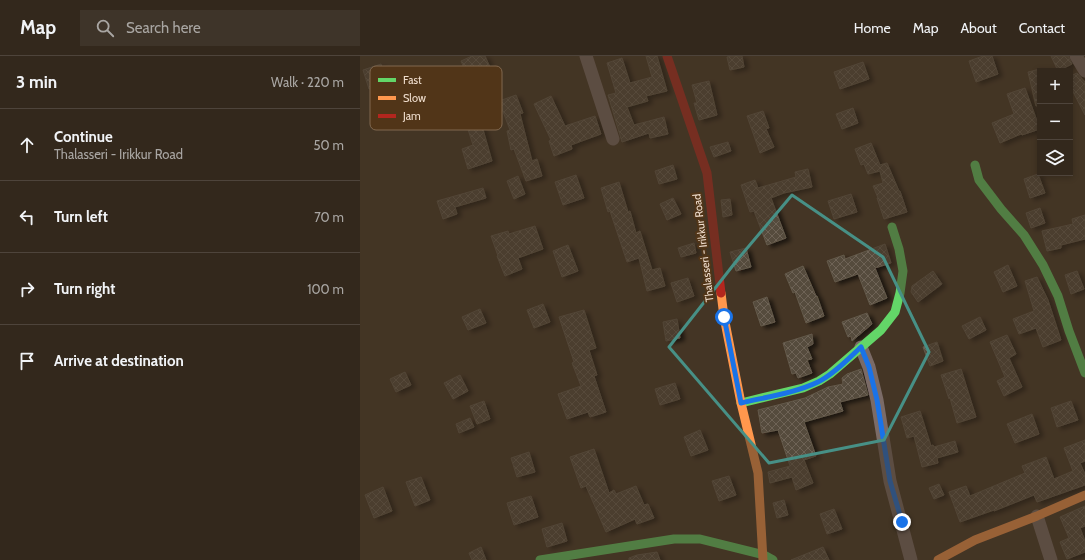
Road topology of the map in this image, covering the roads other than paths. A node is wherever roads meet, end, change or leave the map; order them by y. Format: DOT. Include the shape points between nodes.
graph roads {
  1 [pos="586,56"];
  2 [pos="667,56"];
  3 [pos="1076,56"];
  4 [pos="1085,71"];
  5 [pos="612,139"];
  6 [pos="975,165"];
  7 [pos="892,227"];
  8 [pos="861,347"];
  9 [pos="1085,372"];
  10 [pos="741,403"];
  11 [pos="1085,495"];
  12 [pos="1037,516"];
  13 [pos="764,558"];
  14 [pos="540,560"];
  15 [pos="773,560"];
  16 [pos="911,560"];
  17 [pos="938,560"];
  18 [pos="1051,560"];
  1 -- 5 [label="street"];
  2 -- 10 [label="street, Thalasseri - Irikkur Road" via="707,173 724,317"];
  3 -- 4 [label="street"];
  6 -- 9 [label="street" via="979,180 1024,235 1043,265 1058,296"];
  7 -- 8 [label="street" via="903,271 900,293 894,312 881,330"];
  8 -- 10 [label="street" via="819,381 803,388"];
  8 -- 16 [label="street" via="877,400 890,481"];
  10 -- 13 [label="street, Thalasseri - Irikkur Road" via="758,473"];
  11 -- 12 [label="street"];
  12 -- 17 [label="street" via="975,540"];
  12 -- 18 [label="street"];
  13 -- 14 [label="street" via="700,539 674,539"];
  13 -- 15 [label="street"];
}
